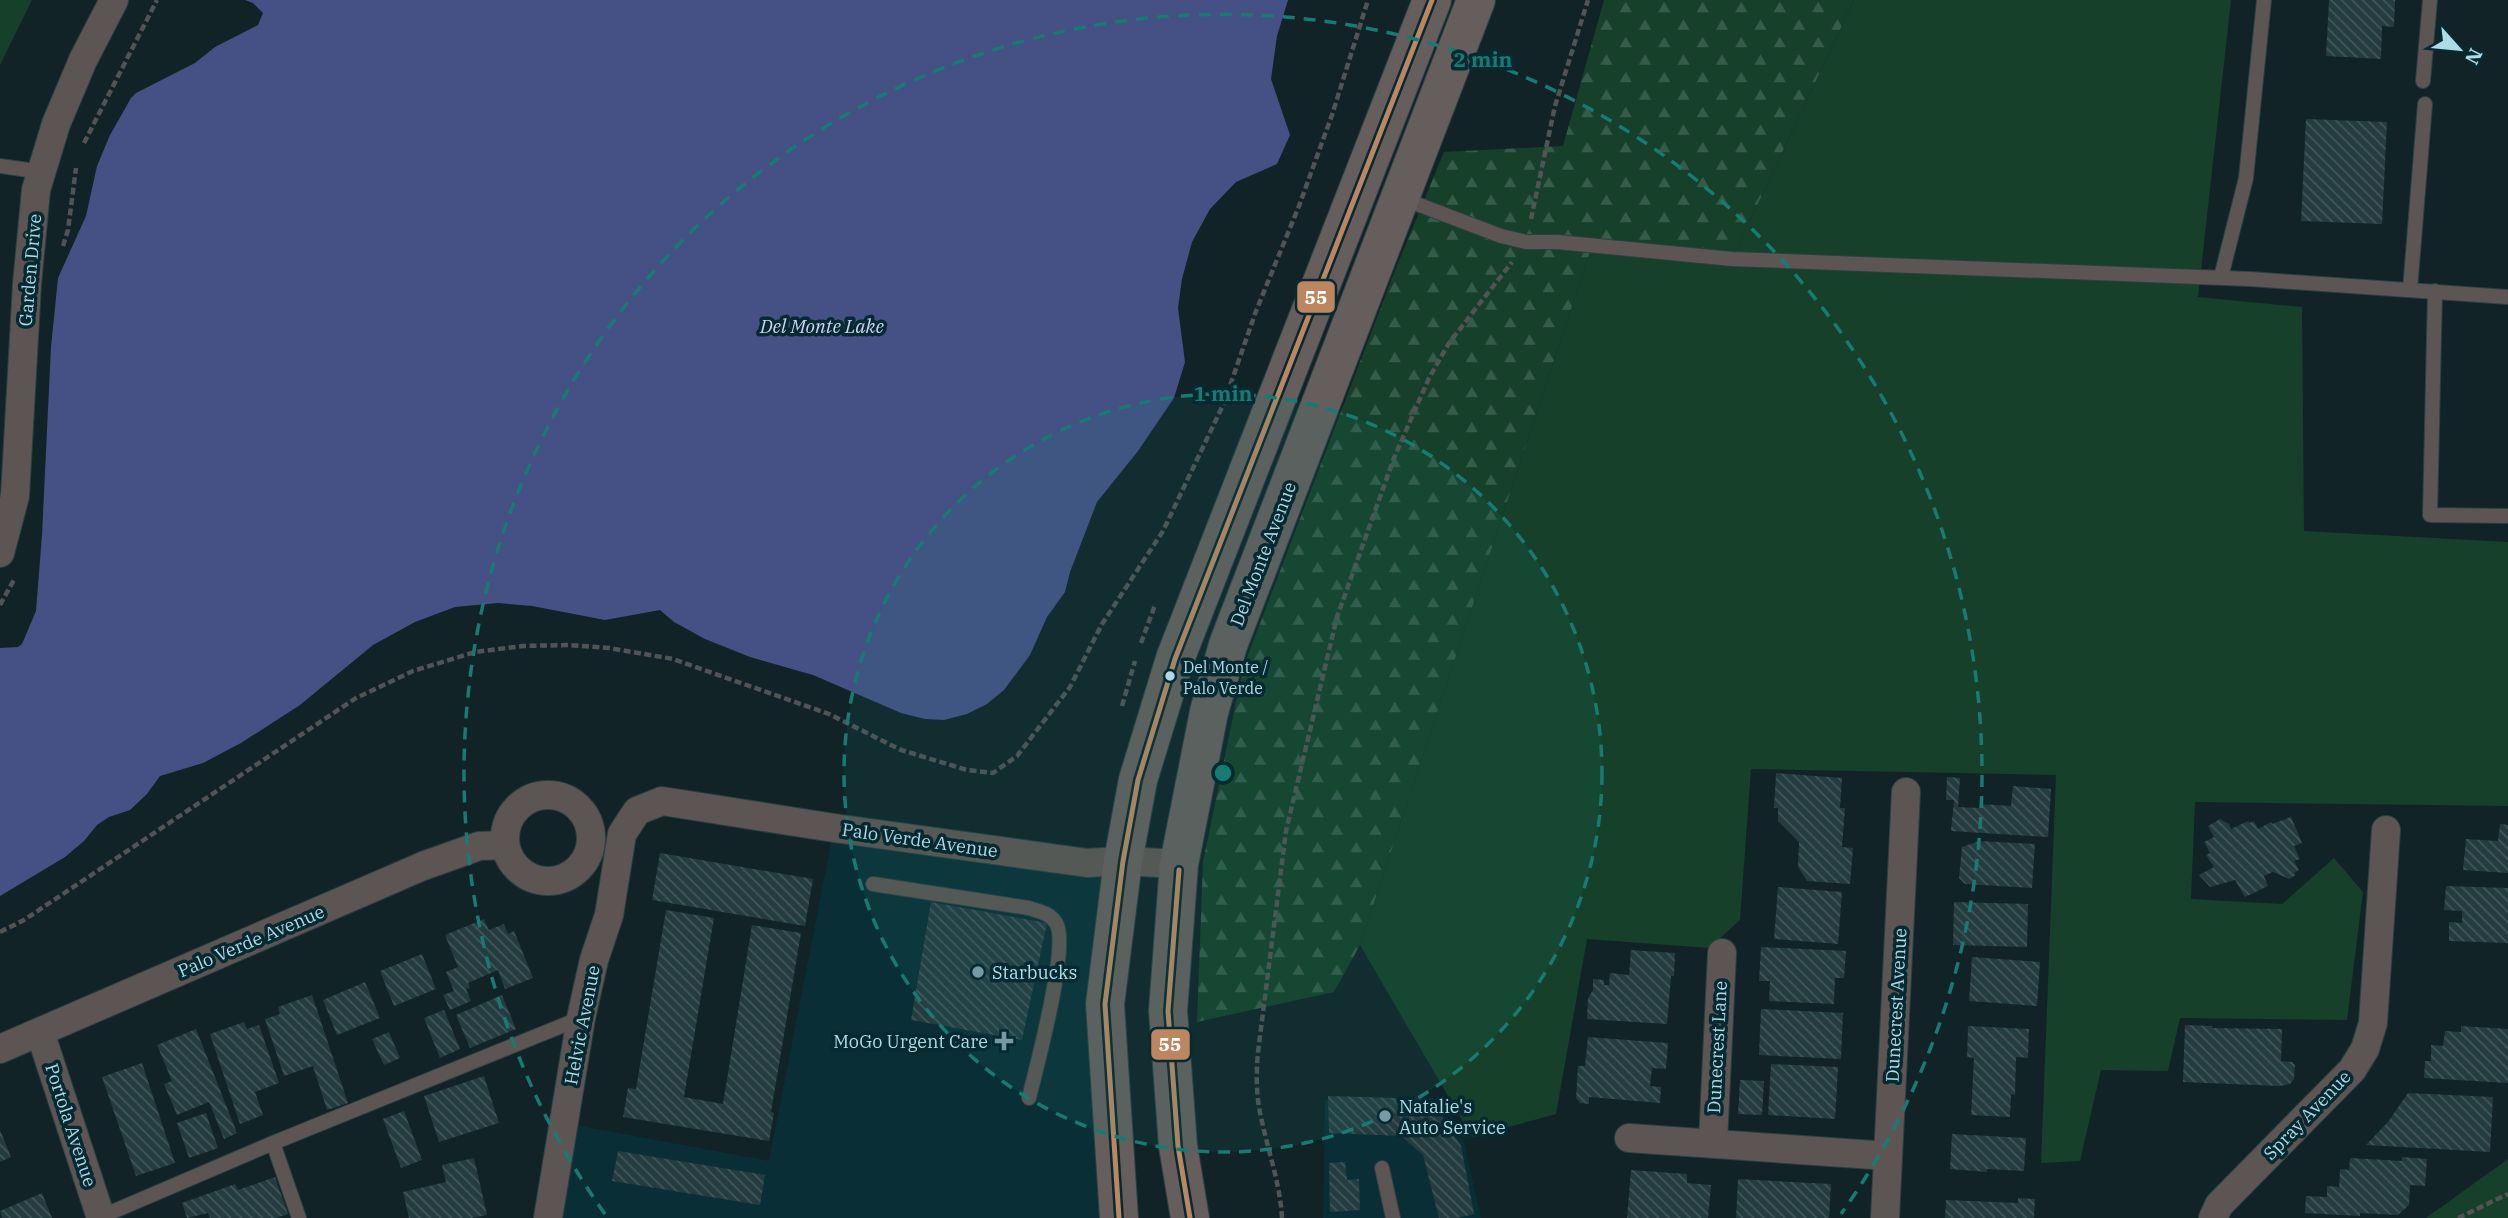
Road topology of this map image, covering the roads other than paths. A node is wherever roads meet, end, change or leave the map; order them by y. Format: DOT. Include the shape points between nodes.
graph roads {
  1 [pos="114,0"];
  2 [pos="1432,0"];
  3 [pos="1476,0"];
  4 [pos="2264,0"];
  5 [pos="2430,0"];
  6 [pos="2423,81"];
  7 [pos="2425,104"];
  8 [pos="0,166"];
  9 [pos="42,172"];
  10 [pos="1400,198"];
  11 [pos="2221,277"];
  12 [pos="2410,290"];
  13 [pos="2435,292"];
  14 [pos="2508,297"];
  15 [pos="2508,516"];
  16 [pos="9,562"];
  17 [pos="1906,792"];
  18 [pos="2386,830"];
  19 [pos="591,832"];
  20 [pos="622,834"];
  21 [pos="505,845"];
  22 [pos="1123,861"];
  23 [pos="1179,864"];
  24 [pos="873,884"];
  25 [pos="1722,953"];
  26 [pos="581,1018"];
  27 [pos="40,1032"];
  28 [pos="0,1048"];
  29 [pos="1029,1098"];
  30 [pos="1629,1138"];
  31 [pos="1713,1142"];
  32 [pos="274,1143"];
  33 [pos="1888,1156"];
  34 [pos="1382,1168"];
  35 [pos="100,1218"];
  36 [pos="299,1218"];
  37 [pos="548,1218"];
  38 [pos="1119,1218"];
  39 [pos="1190,1218"];
  40 [pos="1393,1218"];
  41 [pos="1885,1218"];
  42 [pos="2213,1218"];
  1 -- 9 [label="street, Garden Drive" via="56,124"];
  2 -- 22 [label="main road" via="1175,659 1138,780"];
  3 -- 10 [label="main road, Del Monte Avenue"];
  4 -- 11 [label="lane" via="2246,178"];
  5 -- 6 [label="lane"];
  7 -- 12 [label="lane"];
  8 -- 9 [label="lane"];
  9 -- 16 [label="street, Garden Drive" via="36,190 27,284"];
  10 -- 11 [label="lane" via="1526,242 1732,259"];
  10 -- 23 [label="main road, Del Monte Avenue" via="1228,645 1209,712"];
  11 -- 12 [label="lane"];
  12 -- 13 [label="lane"];
  13 -- 14 [label="lane"];
  13 -- 15 [label="lane" via="2430,515"];
  17 -- 33 [label="street, Dunecrest Avenue"];
  18 -- 42 [label="street, Spray Avenue" via="2373,1023 2365,1049 2352,1070 2219,1205"];
  19 -- 20 [label="street"];
  19 -- 21 [label="street" via="590,850 582,865 559,880 530,878 509,859"];
  19 -- 21 [label="street" via="572,803 545,795 531,798 510,817"];
  20 -- 22 [label="street, Palo Verde Avenue" via="637,811 662,801 1087,863"];
  20 -- 26 [label="street, Helvic Avenue" via="609,915"];
  21 -- 27 [label="street, Palo Verde Avenue" via="479,846 423,866"];
  22 -- 23 [label="street, Palo Verde Avenue"];
  22 -- 38 [label="main road" via="1105,1004"];
  23 -- 39 [label="main road, Del Monte Avenue" via="1168,1012 1178,1146"];
  24 -- 29 [label="lane" via="1028,908 1049,914 1057,924 1061,936 1058,962"];
  25 -- 31 [label="street, Dunecrest Lane"];
  26 -- 32 [label="lane"];
  26 -- 37 [label="street, Helvic Avenue"];
  27 -- 28 [label="street, Palo Verde Avenue"];
  27 -- 35 [label="street, Portola Avenue"];
  30 -- 31 [label="street"];
  31 -- 33 [label="street"];
  32 -- 35 [label="lane"];
  32 -- 36 [label="lane"];
  33 -- 41 [label="street, Dunecrest Avenue"];
  34 -- 40 [label="lane"];
}
